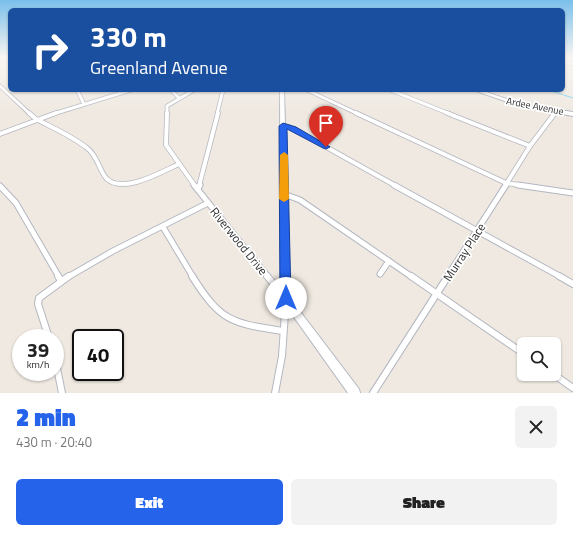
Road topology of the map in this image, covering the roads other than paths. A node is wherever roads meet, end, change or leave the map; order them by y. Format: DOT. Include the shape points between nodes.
graph roads {
  1 [pos="0,86"];
  2 [pos="78,92"];
  3 [pos="124,92"];
  4 [pos="173,92"];
  5 [pos="190,92"];
  6 [pos="223,92"];
  7 [pos="282,92"];
  8 [pos="311,92"];
  9 [pos="395,92"];
  10 [pos="481,92"];
  11 [pos="179,98"];
  12 [pos="84,104"];
  13 [pos="556,111"];
  14 [pos="573,114"];
  15 [pos="36,120"];
  16 [pos="283,126"];
  17 [pos="0,134"];
  18 [pos="530,146"];
  19 [pos="179,164"];
  20 [pos="506,183"];
  21 [pos="0,186"];
  22 [pos="198,189"];
  23 [pos="573,193"];
  24 [pos="284,194"];
  25 [pos="208,203"];
  26 [pos="163,227"];
  27 [pos="478,231"];
  28 [pos="389,261"];
  29 [pos="380,274"];
  30 [pos="61,281"];
  31 [pos="573,284"];
  32 [pos="436,294"];
  33 [pos="286,298"];
  34 [pos="46,329"];
  35 [pos="283,331"];
  36 [pos="517,349"];
  37 [pos="561,380"];
  38 [pos="60,381"];
  39 [pos="573,388"];
  40 [pos="62,393"];
  41 [pos="275,393"];
  42 [pos="354,393"];
  43 [pos="373,393"];
  1 -- 15 [label="street"];
  2 -- 12 [label="street"];
  3 -- 12 [label="street"];
  4 -- 11 [label="street"];
  5 -- 11 [label="street, Riverwood Drive"];
  6 -- 22 [label="street"];
  7 -- 16 [label="street"];
  8 -- 20 [label="street"];
  9 -- 18 [label="street"];
  10 -- 13 [label="street, Ardee Avenue" via="513,103"];
  11 -- 19 [label="street, Riverwood Drive" via="166,109 166,145"];
  12 -- 15 [label="street"];
  13 -- 14 [label="street, Ardee Avenue"];
  13 -- 18 [label="street, Murray Place"];
  15 -- 17 [label="street"];
  15 -- 19 [label="street" via="88,148 98,160 106,178 116,184 138,182"];
  16 -- 24 [label="street"];
  16 -- 27 [label="street" via="294,129"];
  18 -- 20 [label="street, Murray Place"];
  19 -- 22 [label="street, Riverwood Drive"];
  20 -- 23 [label="street"];
  20 -- 27 [label="street, Murray Place"];
  21 -- 30 [label="street" via="16,203"];
  22 -- 25 [label="street, Riverwood Drive"];
  24 -- 28 [label="street" via="300,200"];
  24 -- 33 [label="street"];
  25 -- 26 [label="street"];
  25 -- 33 [label="street, Riverwood Drive"];
  26 -- 30 [label="street"];
  26 -- 35 [label="street" via="213,306 228,319"];
  27 -- 31 [label="street"];
  27 -- 32 [label="street, Murray Place"];
  28 -- 29 [label="street"];
  28 -- 32 [label="street"];
  30 -- 34 [label="street" via="39,298 38,304"];
  32 -- 36 [label="street"];
  32 -- 43 [label="street, Murray Place"];
  33 -- 35 [label="street"];
  33 -- 42 [label="street, Riverwood Drive"];
  35 -- 41 [label="street" via="282,356"];
  37 -- 39 [label="street"];
  38 -- 40 [label="street"];
}
